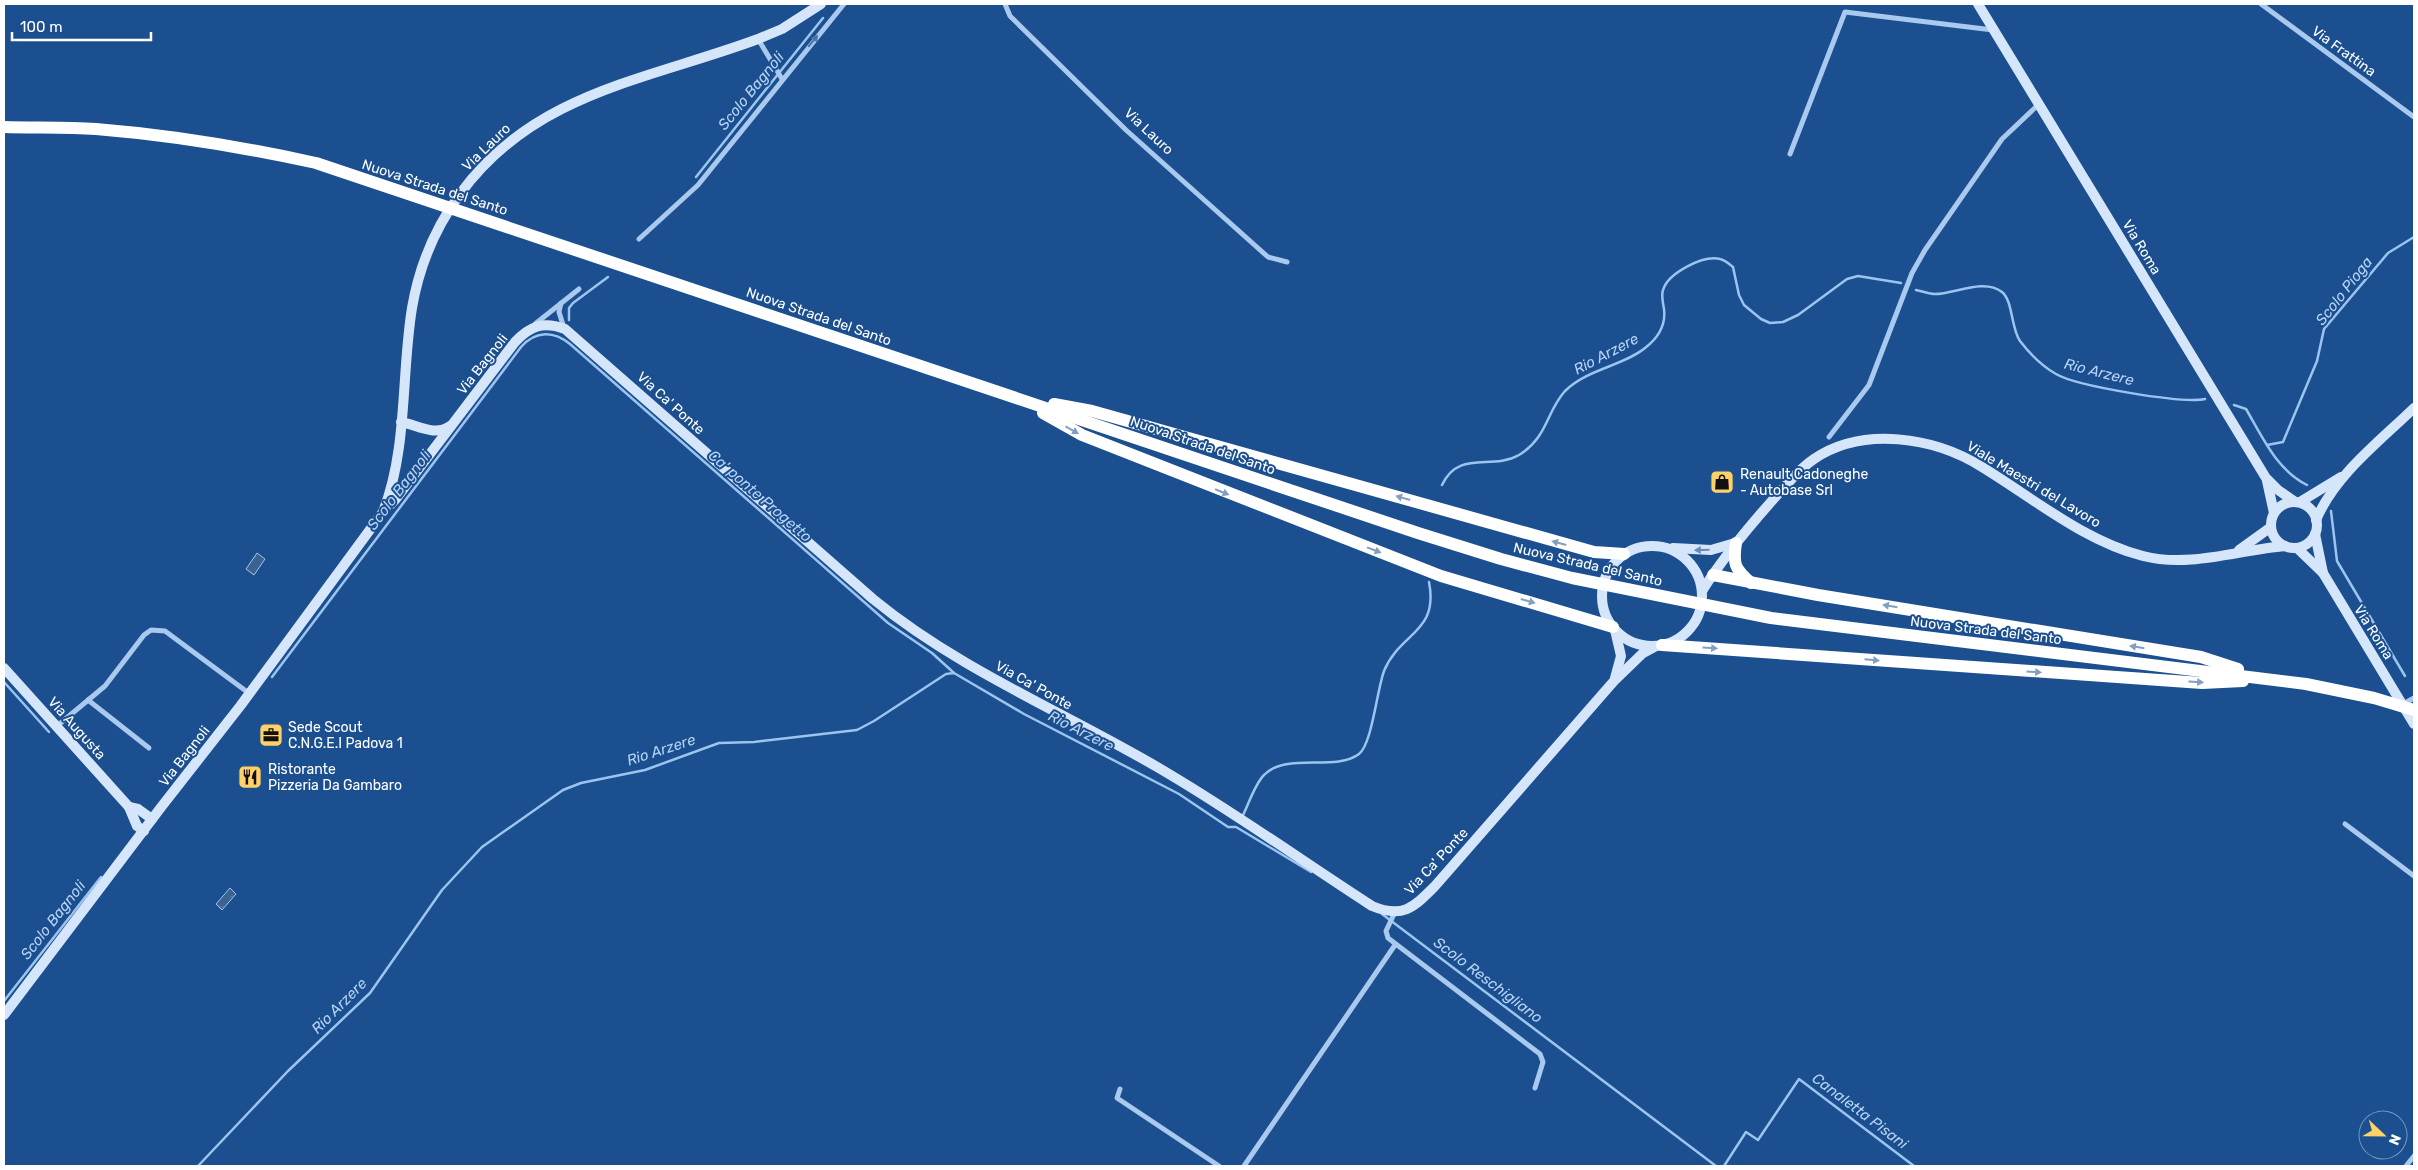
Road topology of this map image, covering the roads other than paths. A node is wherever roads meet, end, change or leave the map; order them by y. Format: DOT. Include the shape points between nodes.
graph roads {
  1 [pos="821,4"];
  2 [pos="844,4"];
  3 [pos="1004,4"];
  4 [pos="1978,4"];
  5 [pos="2261,4"];
  6 [pos="1994,30"];
  7 [pos="758,40"];
  8 [pos="782,78"];
  9 [pos="2039,104"];
  10 [pos="2414,117"];
  11 [pos="4,127"];
  12 [pos="1790,154"];
  13 [pos="639,239"];
  14 [pos="1287,262"];
  15 [pos="579,289"];
  16 [pos="561,303"];
  17 [pos="531,328"];
  18 [pos="565,329"];
  19 [pos="1014,398"];
  20 [pos="2414,408"];
  21 [pos="401,422"];
  22 [pos="451,426"];
  23 [pos="1829,437"];
  24 [pos="2348,472"];
  25 [pos="2266,478"];
  26 [pos="2297,502"];
  27 [pos="383,512"];
  28 [pos="2274,513"];
  29 [pos="2316,520"];
  30 [pos="2271,528"];
  31 [pos="2315,534"];
  32 [pos="1736,543"];
  33 [pos="2285,546"];
  34 [pos="1668,548"];
  35 [pos="2297,548"];
  36 [pos="2236,552"];
  37 [pos="1624,554"];
  38 [pos="1694,567"];
  39 [pos="2323,573"];
  40 [pos="1713,575"];
  41 [pos="1751,583"];
  42 [pos="1702,591"];
  43 [pos="1614,629"];
  44 [pos="1659,646"];
  45 [pos="4,668"];
  46 [pos="2269,678"];
  47 [pos="1614,681"];
  48 [pos="250,694"];
  49 [pos="2414,698"];
  50 [pos="88,700"];
  51 [pos="2402,704"];
  52 [pos="2414,710"];
  53 [pos="2414,724"];
  54 [pos="57,726"];
  55 [pos="150,748"];
  56 [pos="129,807"];
  57 [pos="152,819"];
  58 [pos="2345,824"];
  59 [pos="144,831"];
  60 [pos="2414,876"];
  61 [pos="1395,912"];
  62 [pos="1395,945"];
  63 [pos="4,1016"];
  64 [pos="1535,1088"];
  65 [pos="1120,1089"];
  66 [pos="2414,1156"];
  67 [pos="1219,1166"];
  68 [pos="1244,1166"];
  69 [pos="2406,1166"];
  1 -- 7 [label="street, Via Lauro"];
  8 -- 2 [label="street, one-way"];
  3 -- 14 [label="street, Via Lauro" via="1010,16 1126,130 1268,257"];
  4 -- 6 [label="street, Via Roma"];
  5 -- 10 [label="street, Via Frattina"];
  6 -- 9 [label="street, Via Roma"];
  6 -- 12 [label="street" via="1845,12"];
  7 -- 8 [label="street"];
  7 -- 21 [label="street, Via Lauro" via="579,100 529,126 494,154 453,203 425,258 412,308"];
  8 -- 13 [label="street" via="698,185"];
  9 -- 23 [label="street" via="2002,138 1925,250 1912,273 1868,385"];
  9 -- 25 [label="street, Via Roma"];
  11 -- 19 [label="highway, Nuova Strada del Santo" via="94,129 178,137 316,163"];
  15 -- 16 [label="street, Via Bagnoli"];
  16 -- 17 [label="street, Via Bagnoli"];
  16 -- 18 [label="street" via="559,312"];
  17 -- 18 [label="street" via="549,324"];
  17 -- 22 [label="street, Via Bagnoli" via="515,342"];
  18 -- 61 [label="street, Via Ca' Ponte" via="873,599 917,633 1168,774 1372,906"];
  37 -- 19 [label="highway, one-way" via="1594,552 1534,536 1092,410"];
  19 -- 43 [label="highway, one-way" via="1082,435 1249,502 1442,576"];
  19 -- 46 [label="highway, Nuova Strada del Santo" via="1418,533 1501,559 1610,586 1771,618"];
  20 -- 24 [label="street"];
  21 -- 22 [label="street" via="437,432"];
  21 -- 27 [label="street, Via Bagnoli" via="394,477"];
  22 -- 27 [label="street, Via Bagnoli"];
  24 -- 26 [label="street"];
  24 -- 29 [label="street"];
  25 -- 26 [label="street, Via Roma"];
  25 -- 28 [label="street, Via Roma"];
  26 -- 28 [label="street" via="2279,507"];
  26 -- 29 [label="street" via="2313,512"];
  27 -- 48 [label="street, Via Bagnoli"];
  28 -- 30 [label="street"];
  29 -- 31 [label="street"];
  30 -- 33 [label="street" via="2278,542"];
  30 -- 36 [label="street, Viale Maestri del Lavoro"];
  31 -- 35 [label="street" via="2308,543"];
  31 -- 39 [label="street, Via Roma"];
  32 -- 34 [label="street, one-way" via="1711,550"];
  32 -- 36 [label="street, Viale Maestri del Lavoro" via="1797,473 1814,459 1853,444 1903,440 1930,443 1965,457 2096,537 2124,550 2151,558 2184,560"];
  32 -- 40 [label="street"];
  32 -- 41 [label="highway" via="1735,565"];
  33 -- 35 [label="street"];
  33 -- 36 [label="street, Viale Maestri del Lavoro"];
  34 -- 37 [label="street" via="1641,547"];
  34 -- 38 [label="street"];
  35 -- 39 [label="street, Via Roma"];
  37 -- 43 [label="street" via="1608,572 1602,594 1607,617"];
  38 -- 40 [label="street"];
  38 -- 42 [label="street"];
  39 -- 51 [label="street, Via Roma"];
  40 -- 41 [label="highway"];
  40 -- 42 [label="street"];
  46 -- 41 [label="highway, one-way" via="2201,657"];
  42 -- 44 [label="street" via="1702,604 1692,626 1684,635"];
  43 -- 44 [label="street" via="1634,643"];
  43 -- 47 [label="street, Via Ca' Ponte" via="1621,656"];
  44 -- 46 [label="highway, one-way" via="2202,683"];
  44 -- 47 [label="street, Via Ca' Ponte" via="1643,653"];
  45 -- 54 [label="street, Via Augusta"];
  46 -- 52 [label="highway, Nuova Strada del Santo" via="2374,698"];
  47 -- 61 [label="street, Via Ca' Ponte" via="1436,886 1416,905"];
  48 -- 50 [label="street" via="166,631 158,629 144,635 113,677"];
  48 -- 57 [label="street, Via Bagnoli"];
  49 -- 51 [label="street"];
  50 -- 54 [label="street"];
  50 -- 55 [label="street"];
  51 -- 53 [label="street, Via Roma"];
  54 -- 56 [label="street, Via Augusta"];
  56 -- 57 [label="street, Via Augusta"];
  56 -- 59 [label="street, Via Augusta" via="137,826"];
  57 -- 59 [label="street, Via Bagnoli"];
  58 -- 60 [label="street"];
  59 -- 63 [label="street, Via Bagnoli"];
  61 -- 62 [label="street" via="1386,931"];
  62 -- 64 [label="street" via="1475,1002 1540,1054 1543,1062"];
  62 -- 68 [label="street"];
  65 -- 67 [label="street" via="1117,1098"];
  66 -- 69 [label="street"];
}
